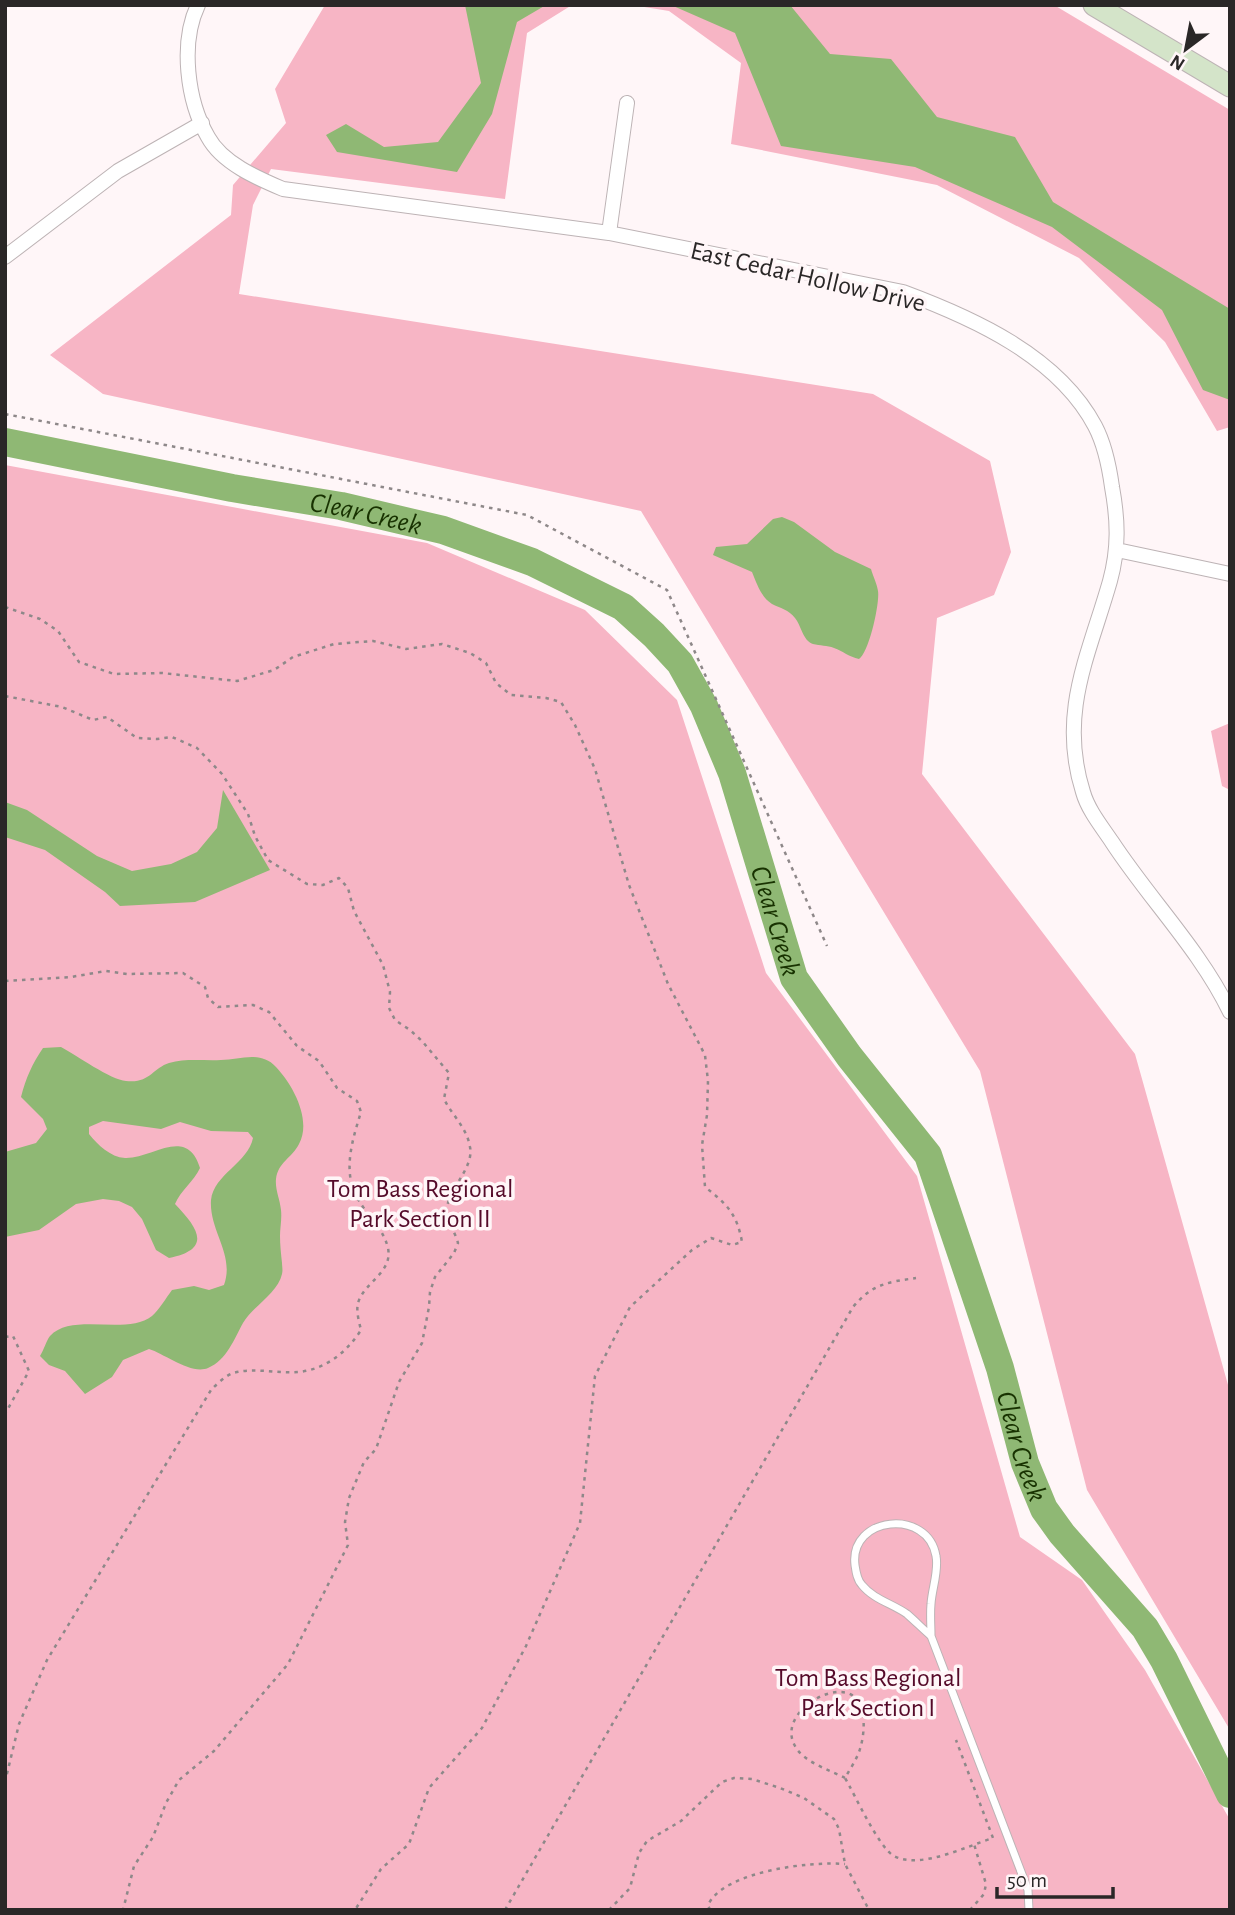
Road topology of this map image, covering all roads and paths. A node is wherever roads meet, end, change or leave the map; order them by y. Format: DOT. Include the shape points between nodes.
graph roads {
  1 [pos="198,5"];
  2 [pos="1094,5"];
  3 [pos="1230,86"];
  4 [pos="627,103"];
  5 [pos="202,123"];
  6 [pos="609,233"];
  7 [pos="5,257"];
  8 [pos="5,414"];
  9 [pos="1117,550"];
  10 [pos="1230,574"];
  11 [pos="5,607"];
  12 [pos="5,696"];
  13 [pos="827,946"];
  14 [pos="5,981"];
  15 [pos="1230,1012"];
  16 [pos="916,1278"];
  17 [pos="5,1337"];
  18 [pos="5,1414"];
  19 [pos="931,1636"];
  20 [pos="956,1740"];
  21 [pos="845,1778"];
  22 [pos="5,1782"];
  23 [pos="974,1844"];
  24 [pos="845,1864"];
  25 [pos="123,1910"];
  26 [pos="355,1910"];
  27 [pos="505,1910"];
  28 [pos="609,1910"];
  29 [pos="710,1910"];
  30 [pos="869,1910"];
  31 [pos="970,1910"];
  32 [pos="1029,1910"];
  1 -- 5 [label="street, East Cedar Hollow Drive" via="187,57"];
  2 -- 3 [label="main road"];
  4 -- 6 [label="street"];
  5 -- 6 [label="street, East Cedar Hollow Drive" via="208,138 249,175 283,189"];
  5 -- 7 [label="street" via="118,171"];
  6 -- 9 [label="street, East Cedar Hollow Drive" via="903,292 948,309 1020,348 1051,373 1094,425 1107,454 1118,519"];
  8 -- 13 [label="path" via="527,514 667,590"];
  9 -- 10 [label="street"];
  9 -- 15 [label="street, East Cedar Hollow Drive" via="1077,689 1072,729 1083,793 1123,859 1200,961"];
  11 -- 26 [label="path" via="40,619 58,631 79,662 114,674 162,673 237,681 334,644 373,641 406,649 442,644 486,663 496,684 511,695 561,702 595,769 629,885 668,984 705,1055 705,1187 735,1215 742,1242 732,1245 711,1238 630,1307 595,1376 580,1523 526,1646 482,1728 429,1788 409,1844 381,1869"];
  12 -- 25 [label="path" via="62,707 93,720 107,717 137,738 172,737 197,748 222,774 248,814 268,860 307,884 323,885 339,878 348,888 354,911 383,965 395,1020 422,1041 449,1073 444,1099 471,1149 447,1208 458,1243 435,1278 422,1343 399,1382 376,1449 364,1462 349,1498 348,1545 288,1664 214,1751 179,1780 134,1866"];
  14 -- 22 [label="path" via="106,971 183,973 205,987 218,1007 253,1004 269,1012 297,1046 319,1061 337,1088 357,1101 362,1112 350,1168 356,1196 378,1224 388,1249 386,1267 360,1296 361,1330 350,1347 332,1361 300,1372 230,1374 211,1390 47,1660 19,1724"];
  16 -- 27 [label="path" via="876,1286 853,1307"];
  17 -- 18 [label="path" via="13,1336 29,1371"];
  19 -- 19 [label="lane" via="936,1554 928,1537 917,1528 890,1522 876,1526 858,1545 854,1559 861,1585 906,1613"];
  19 -- 32 [label="lane" via="1028,1890"];
  20 -- 23 [label="path" via="993,1838"];
  21 -- 21 [label="path" via="807,1758 795,1746 791,1729 807,1705 840,1692 852,1694 864,1717 859,1752"];
  21 -- 23 [label="path" via="883,1846 893,1855 923,1861"];
  23 -- 31 [label="path" via="986,1884 984,1894"];
  24 -- 28 [label="path" via="839,1829 822,1809 780,1787 734,1778 722,1782 692,1812 647,1841 630,1888"];
  24 -- 29 [label="path" via="820,1862 761,1874 720,1889 708,1905"];
  24 -- 30 [label="path"];
}
